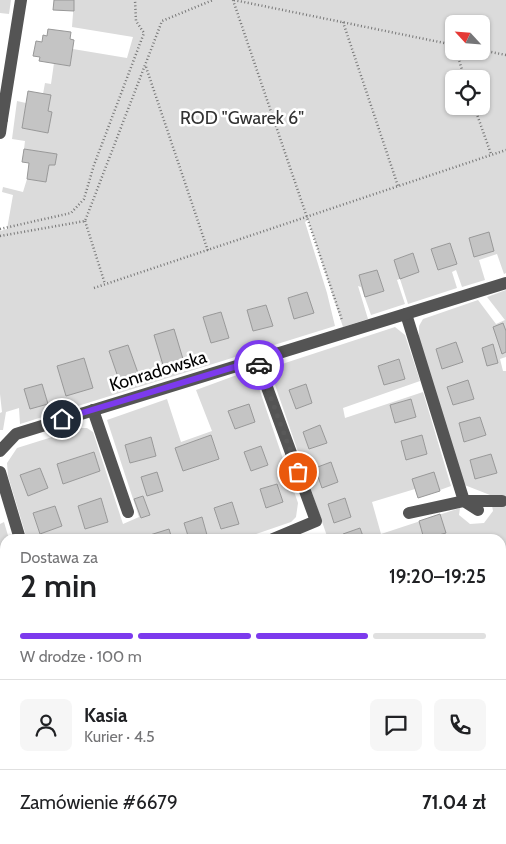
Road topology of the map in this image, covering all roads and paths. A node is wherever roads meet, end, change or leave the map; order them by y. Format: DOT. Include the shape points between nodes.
graph roads {
  1 [pos="21,0"];
  2 [pos="135,0"];
  3 [pos="213,0"];
  4 [pos="233,0"];
  5 [pos="343,22"];
  6 [pos="445,43"];
  7 [pos="490,52"];
  8 [pos="506,55"];
  9 [pos="145,65"];
  10 [pos="477,115"];
  11 [pos="1,119"];
  12 [pos="0,133"];
  13 [pos="506,150"];
  14 [pos="491,154"];
  15 [pos="398,186"];
  16 [pos="306,216"];
  17 [pos="85,221"];
  18 [pos="0,230"];
  19 [pos="0,236"];
  20 [pos="208,251"];
  21 [pos="506,283"];
  22 [pos="105,284"];
  23 [pos="94,288"];
  24 [pos="406,314"];
  25 [pos="347,332"];
  26 [pos="257,360"];
  27 [pos="93,410"];
  28 [pos="0,451"];
  29 [pos="0,472"];
  30 [pos="464,501"];
  31 [pos="502,502"];
  32 [pos="478,510"];
  33 [pos="128,512"];
  34 [pos="408,513"];
  35 [pos="19,534"];
  36 [pos="285,534"];
  1 -- 11 [label="street"];
  2 -- 18 [label="path" via="136,21 144,33 84,199 71,213"];
  3 -- 9 [label="path" via="162,21"];
  4 -- 5 [label="path"];
  4 -- 16 [label="path"];
  5 -- 6 [label="path"];
  5 -- 15 [label="path"];
  7 -- 8 [label="path"];
  9 -- 17 [label="path"];
  9 -- 20 [label="path"];
  10 -- 14 [label="path"];
  11 -- 12 [label="street"];
  13 -- 14 [label="path"];
  14 -- 15 [label="path"];
  15 -- 16 [label="path"];
  16 -- 20 [label="path"];
  16 -- 25 [label="path"];
  17 -- 19 [label="path"];
  17 -- 22 [label="path"];
  20 -- 22 [label="path"];
  21 -- 24 [label="street, Konradowska"];
  22 -- 23 [label="path"];
  24 -- 25 [label="street, Konradowska"];
  24 -- 30 [label="street"];
  25 -- 26 [label="street, Konradowska"];
  26 -- 27 [label="street, Konradowska"];
  26 -- 36 [label="street" via="316,521"];
  27 -- 28 [label="street, Konradowska" via="16,434"];
  27 -- 33 [label="street, Konradowska"];
  29 -- 35 [label="street"];
  30 -- 31 [label="street"];
  30 -- 32 [label="street"];
  30 -- 34 [label="street"];
}
